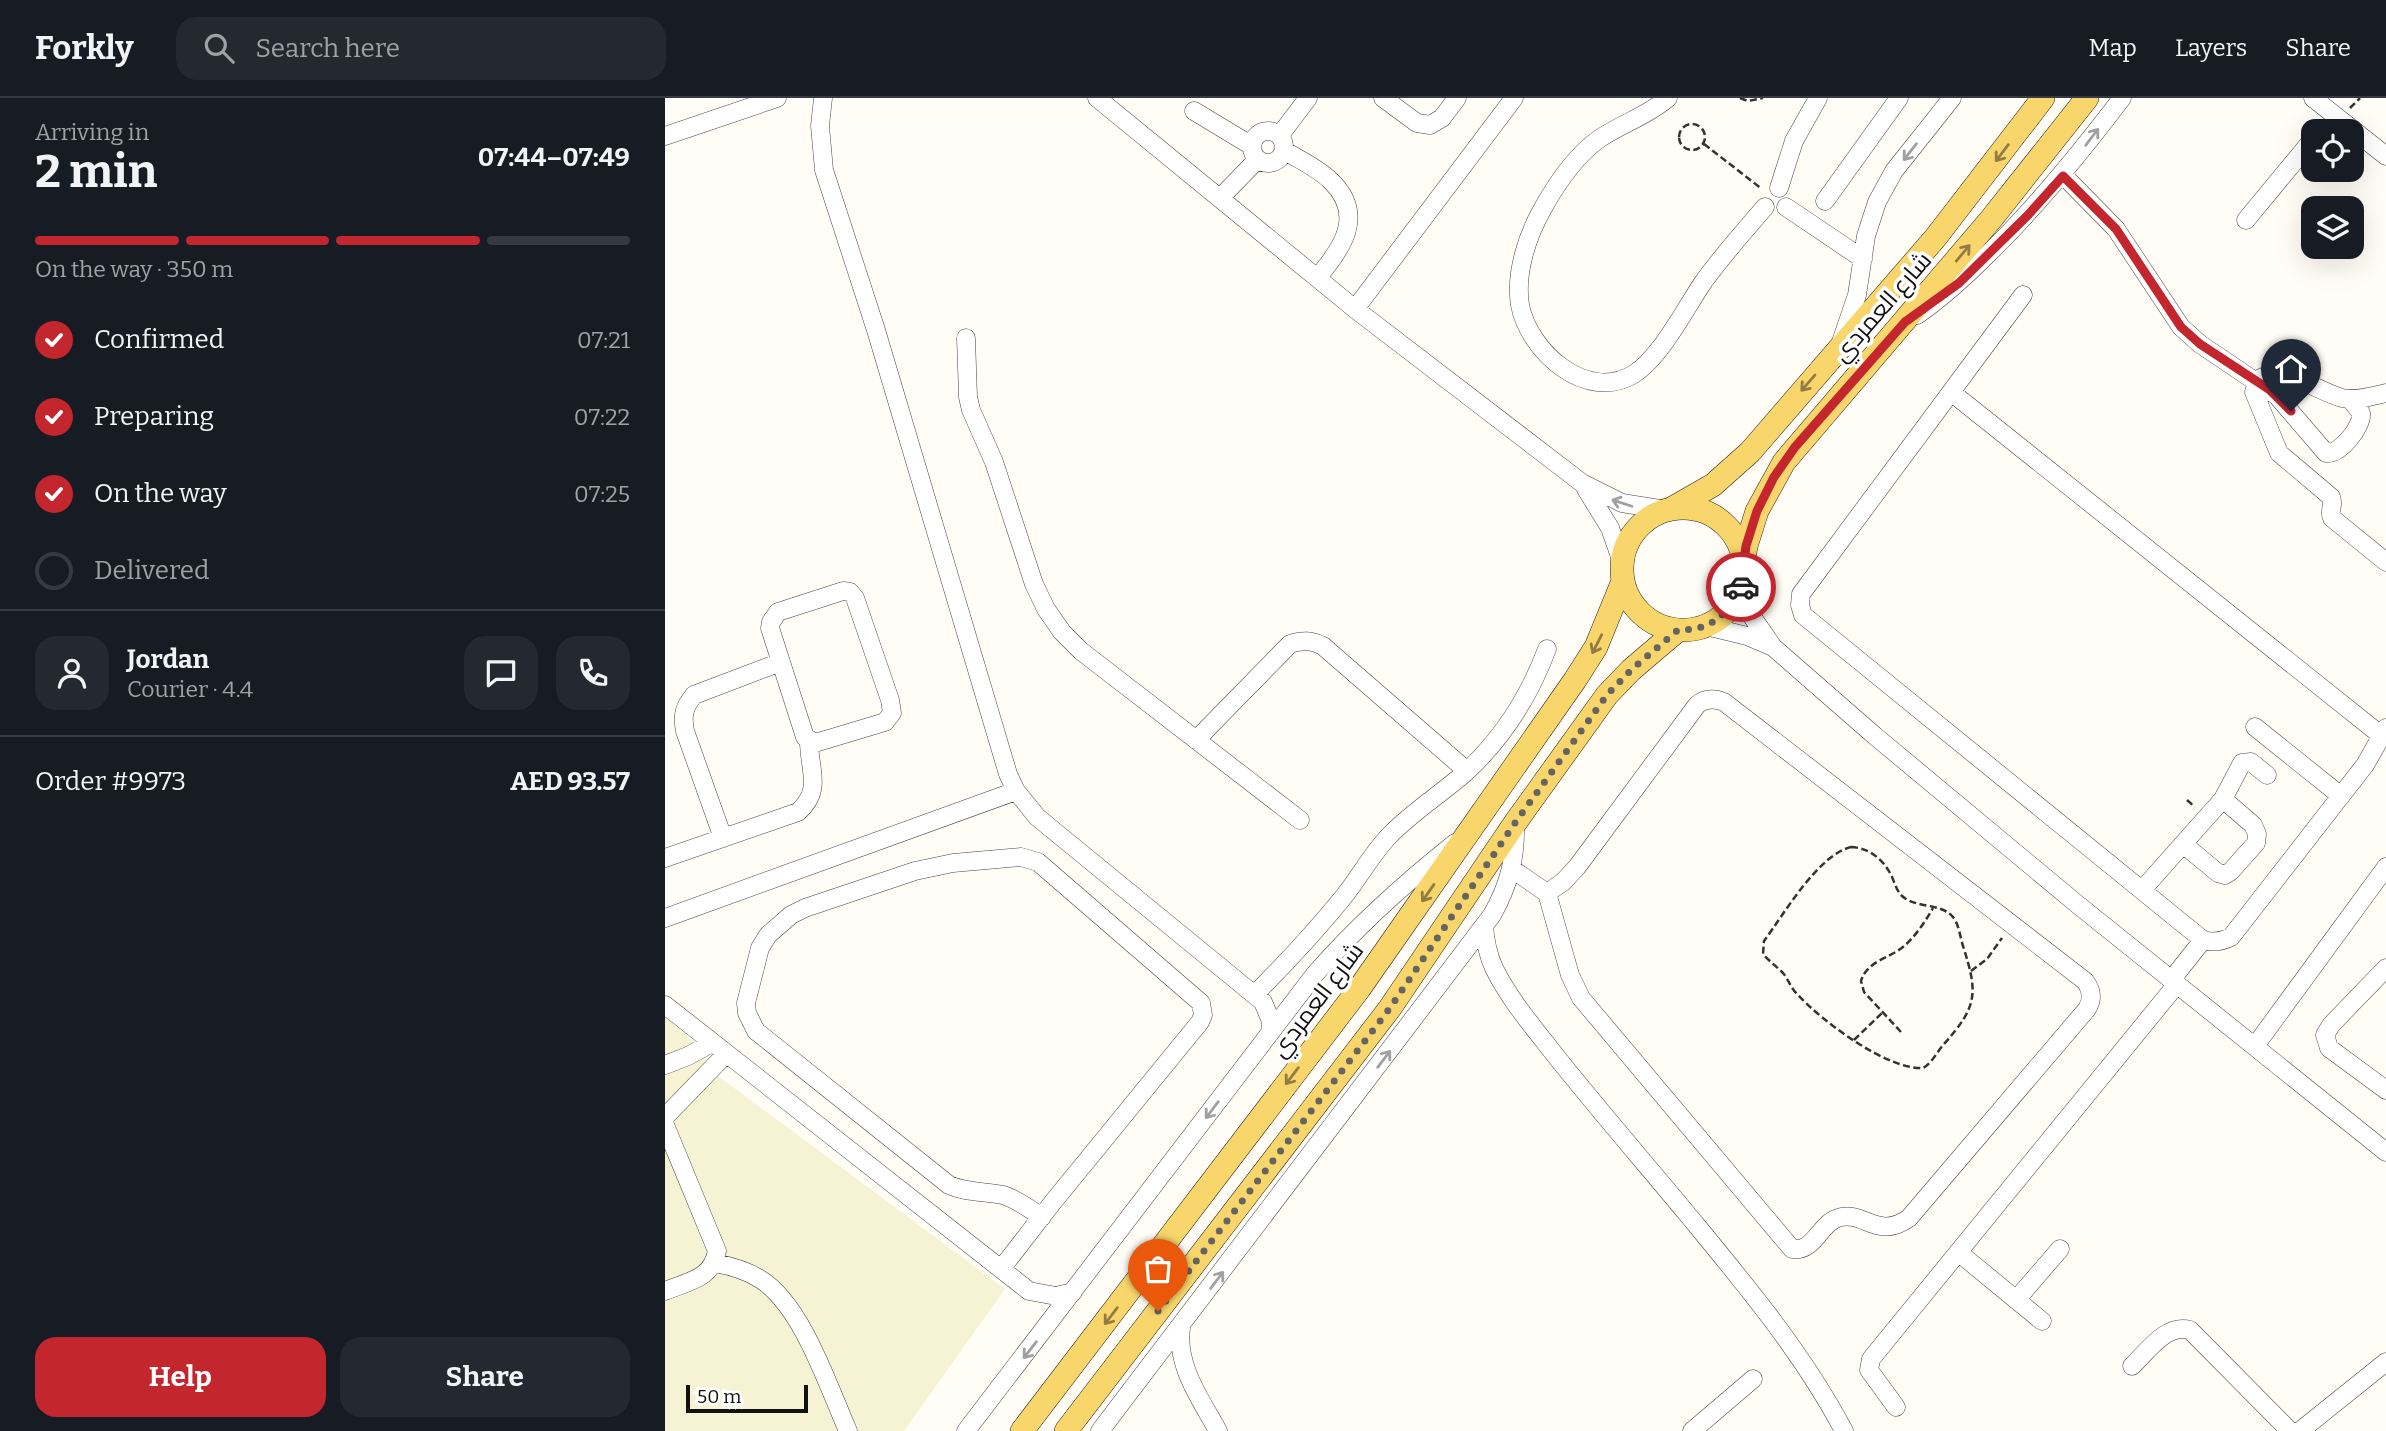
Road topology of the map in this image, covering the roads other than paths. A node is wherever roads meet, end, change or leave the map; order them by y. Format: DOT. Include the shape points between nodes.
graph roads {
  1 [pos="777,98"];
  2 [pos="823,98"];
  3 [pos="1097,98"];
  4 [pos="1308,98"];
  5 [pos="1383,98"];
  6 [pos="1457,98"];
  7 [pos="1514,98"];
  8 [pos="1668,98"];
  9 [pos="1818,98"];
  10 [pos="1899,98"];
  11 [pos="1952,98"];
  12 [pos="2043,98"];
  13 [pos="2087,98"];
  14 [pos="2122,98"];
  15 [pos="2312,98"];
  16 [pos="1194,111"];
  17 [pos="2333,115"];
  18 [pos="2330,119"];
  19 [pos="665,136"];
  20 [pos="1282,143"];
  21 [pos="1255,153"];
  22 [pos="2301,154"];
  23 [pos="2386,156"];
  24 [pos="2063,176"];
  25 [pos="1770,196"];
  26 [pos="1220,198"];
  27 [pos="1825,201"];
  28 [pos="2246,220"];
  29 [pos="1863,259"];
  30 [pos="1317,278"];
  31 [pos="2023,295"];
  32 [pos="1355,309"];
  33 [pos="1905,322"];
  34 [pos="966,338"];
  35 [pos="1840,347"];
  36 [pos="2257,382"];
  37 [pos="1951,392"];
  38 [pos="2386,393"];
  39 [pos="2350,399"];
  40 [pos="1581,483"];
  41 [pos="1668,510"];
  42 [pos="2386,562"];
  43 [pos="1743,564"];
  44 [pos="1623,572"];
  45 [pos="1739,593"];
  46 [pos="1706,626"];
  47 [pos="1678,630"];
  48 [pos="1773,647"];
  49 [pos="1547,649"];
  50 [pos="781,662"];
  51 [pos="2255,727"];
  52 [pos="2384,732"];
  53 [pos="1196,740"];
  54 [pos="809,741"];
  55 [pos="1467,771"];
  56 [pos="2267,775"];
  57 [pos="1016,791"];
  58 [pos="2341,796"];
  59 [pos="2223,799"];
  60 [pos="1300,820"];
  61 [pos="1515,823"];
  62 [pos="1474,828"];
  63 [pos="723,838"];
  64 [pos="2183,844"];
  65 [pos="665,858"];
  66 [pos="2386,867"];
  67 [pos="1513,869"];
  68 [pos="2141,890"];
  69 [pos="1547,893"];
  70 [pos="665,918"];
  71 [pos="1484,926"];
  72 [pos="2203,940"];
  73 [pos="1457,961"];
  74 [pos="2386,968"];
  75 [pos="1494,969"];
  76 [pos="2174,981"];
  77 [pos="1299,994"];
  78 [pos="1255,995"];
  79 [pos="665,1005"];
  80 [pos="1271,1032"];
  81 [pos="2255,1046"];
  82 [pos="719,1049"];
  83 [pos="668,1059"];
  84 [pos="2386,1090"];
  85 [pos="665,1117"];
  86 [pos="665,1125"];
  87 [pos="2386,1152"];
  88 [pos="1042,1217"];
  89 [pos="2060,1250"];
  90 [pos="1958,1252"];
  91 [pos="715,1263"];
  92 [pos="1001,1269"];
  93 [pos="665,1291"];
  94 [pos="1029,1291"];
  95 [pos="1073,1292"];
  96 [pos="2016,1300"];
  97 [pos="2042,1321"];
  98 [pos="1046,1328"];
  99 [pos="1181,1328"];
  100 [pos="2386,1362"];
  101 [pos="2132,1366"];
  102 [pos="1141,1377"];
  103 [pos="1189,1378"];
  104 [pos="1752,1379"];
  105 [pos="1896,1407"];
  106 [pos="848,1431"];
  107 [pos="966,1431"];
  108 [pos="1022,1431"];
  109 [pos="1066,1431"];
  110 [pos="1100,1431"];
  111 [pos="1218,1431"];
  112 [pos="1692,1431"];
  113 [pos="1843,1431"];
  114 [pos="2290,1431"];
  115 [pos="2300,1431"];
  1 -- 19 [label="street"];
  2 -- 57 [label="street" via="824,170"];
  3 -- 26 [label="street"];
  4 -- 20 [label="street"];
  5 -- 6 [label="street" via="1417,123 1430,125 1442,118"];
  7 -- 32 [label="street"];
  8 -- 25 [label="street" via="1584,151 1532,229 1524,253 1520,302 1524,321 1545,351 1588,381 1605,383 1633,374 1654,355"];
  9 -- 25 [label="street"];
  10 -- 27 [label="street"];
  11 -- 29 [label="street, one-way" via="1885,186 1871,219"];
  12 -- 35 [label="main road, شارع العمردي, one-way" via="1936,237"];
  33 -- 13 [label="main road, شارع العمردي, one-way"];
  24 -- 14 [label="street, one-way"];
  15 -- 17 [label="street"];
  16 -- 21 [label="street"];
  17 -- 18 [label="street"];
  17 -- 23 [label="street"];
  20 -- 21 [label="street" via="1280,158 1273,163 1265,163"];
  20 -- 21 [label="street" via="1274,131 1266,130 1259,133"];
  20 -- 30 [label="street" via="1332,181 1347,207 1346,237"];
  21 -- 26 [label="street"];
  22 -- 28 [label="street"];
  24 -- 33 [label="street" via="1959,283"];
  24 -- 36 [label="street" via="2116,229 2181,327"];
  25 -- 29 [label="street" via="1787,196 1786,207"];
  26 -- 30 [label="street"];
  29 -- 35 [label="street"];
  30 -- 32 [label="street"];
  31 -- 37 [label="street"];
  32 -- 40 [label="street"];
  33 -- 43 [label="main road, شارع العمردي" via="1784,462 1757,511"];
  34 -- 53 [label="street" via="971,410 1046,609 1081,651"];
  35 -- 41 [label="main road, شارع العمردي, one-way" via="1738,464 1700,494"];
  36 -- 39 [label="street" via="2278,374"];
  36 -- 39 [label="street" via="2283,402 2330,454 2338,451 2362,419"];
  36 -- 42 [label="street" via="2256,400 2279,453 2332,497 2332,518"];
  37 -- 52 [label="street"];
  37 -- 68 [label="street" via="1801,594 1801,610 1807,620"];
  38 -- 39 [label="street"];
  41 -- 40 [label="street, one-way" via="1622,503"];
  40 -- 44 [label="street" via="1602,513"];
  41 -- 43 [label="main road" via="1696,510 1719,521 1736,540"];
  41 -- 44 [label="main road" via="1636,530"];
  43 -- 45 [label="main road"];
  44 -- 47 [label="main road" via="1638,611 1656,625"];
  44 -- 62 [label="main road, شارع العمردي, one-way" via="1596,647"];
  45 -- 46 [label="main road" via="1726,613"];
  45 -- 48 [label="street"];
  46 -- 47 [label="main road"];
  46 -- 48 [label="street"];
  47 -- 61 [label="main road" via="1607,695"];
  48 -- 76 [label="street" via="1975,821"];
  49 -- 55 [label="street" via="1517,713"];
  50 -- 54 [label="street"];
  50 -- 54 [label="street" via="771,628 773,616 843,591 853,594 892,713 885,722 821,743"];
  50 -- 63 [label="street" via="694,695 686,705 685,731"];
  51 -- 58 [label="street"];
  52 -- 58 [label="street"];
  53 -- 55 [label="street" via="1290,644 1313,641"];
  53 -- 60 [label="street"];
  54 -- 63 [label="street" via="814,781 807,804 797,812"];
  55 -- 78 [label="street" via="1388,837 1342,900"];
  56 -- 59 [label="street" via="2251,762 2242,763"];
  57 -- 70 [label="street"];
  57 -- 78 [label="street" via="1038,817"];
  58 -- 72 [label="street" via="2231,937"];
  59 -- 64 [label="street"];
  59 -- 64 [label="street" via="2257,834 2256,842 2231,871 2218,873"];
  61 -- 67 [label="street"];
  61 -- 109 [label="main road" via="1390,1008"];
  62 -- 77 [label="street" via="1348,938"];
  62 -- 108 [label="main road, شارع العمردي, one-way" via="1359,989"];
  63 -- 65 [label="street"];
  64 -- 68 [label="street"];
  66 -- 81 [label="street"];
  67 -- 69 [label="street"];
  67 -- 71 [label="street" via="1501,901"];
  68 -- 72 [label="street"];
  69 -- 69 [label="street" via="1581,999 1788,1246 1797,1250 1807,1247 1836,1219 1847,1217 1889,1227 1909,1218 2087,1009 2091,995 2085,981 1715,699 1697,705 1577,867"];
  71 -- 73 [label="street"];
  71 -- 75 [label="street"];
  72 -- 76 [label="street"];
  73 -- 75 [label="street" via="1477,960"];
  99 -- 73 [label="street, one-way"];
  74 -- 84 [label="street" via="2326,1031 2325,1039 2329,1048"];
  75 -- 113 [label="street" via="1589,1098 1794,1350"];
  76 -- 81 [label="street"];
  76 -- 90 [label="street"];
  77 -- 78 [label="street"];
  77 -- 80 [label="street"];
  78 -- 80 [label="street" via="1268,1011"];
  79 -- 82 [label="street"];
  80 -- 95 [label="street, one-way"];
  81 -- 87 [label="street"];
  82 -- 83 [label="street"];
  82 -- 85 [label="street"];
  82 -- 92 [label="street"];
  86 -- 91 [label="street" via="714,1239"];
  88 -- 88 [label="street" via="1200,1022 1202,1008 1195,996 1038,862 1021,857 915,871 805,908 779,924 760,948 748,994 747,1013 756,1031 949,1185 1004,1195"];
  88 -- 92 [label="street"];
  89 -- 96 [label="street"];
  90 -- 96 [label="street"];
  90 -- 105 [label="street" via="1869,1362 1871,1373"];
  91 -- 93 [label="street" via="708,1272"];
  91 -- 106 [label="street" via="750,1273 780,1294 795,1314"];
  92 -- 94 [label="street"];
  94 -- 95 [label="street" via="1056,1296"];
  94 -- 98 [label="street"];
  95 -- 98 [label="street"];
  96 -- 97 [label="street"];
  98 -- 107 [label="street, one-way"];
  99 -- 102 [label="street"];
  99 -- 103 [label="street" via="1180,1349"];
  100 -- 115 [label="street"];
  101 -- 114 [label="street" via="2170,1331 2190,1330"];
  102 -- 103 [label="street" via="1162,1369"];
  102 -- 110 [label="street"];
  103 -- 111 [label="street"];
  104 -- 112 [label="street"];
}
